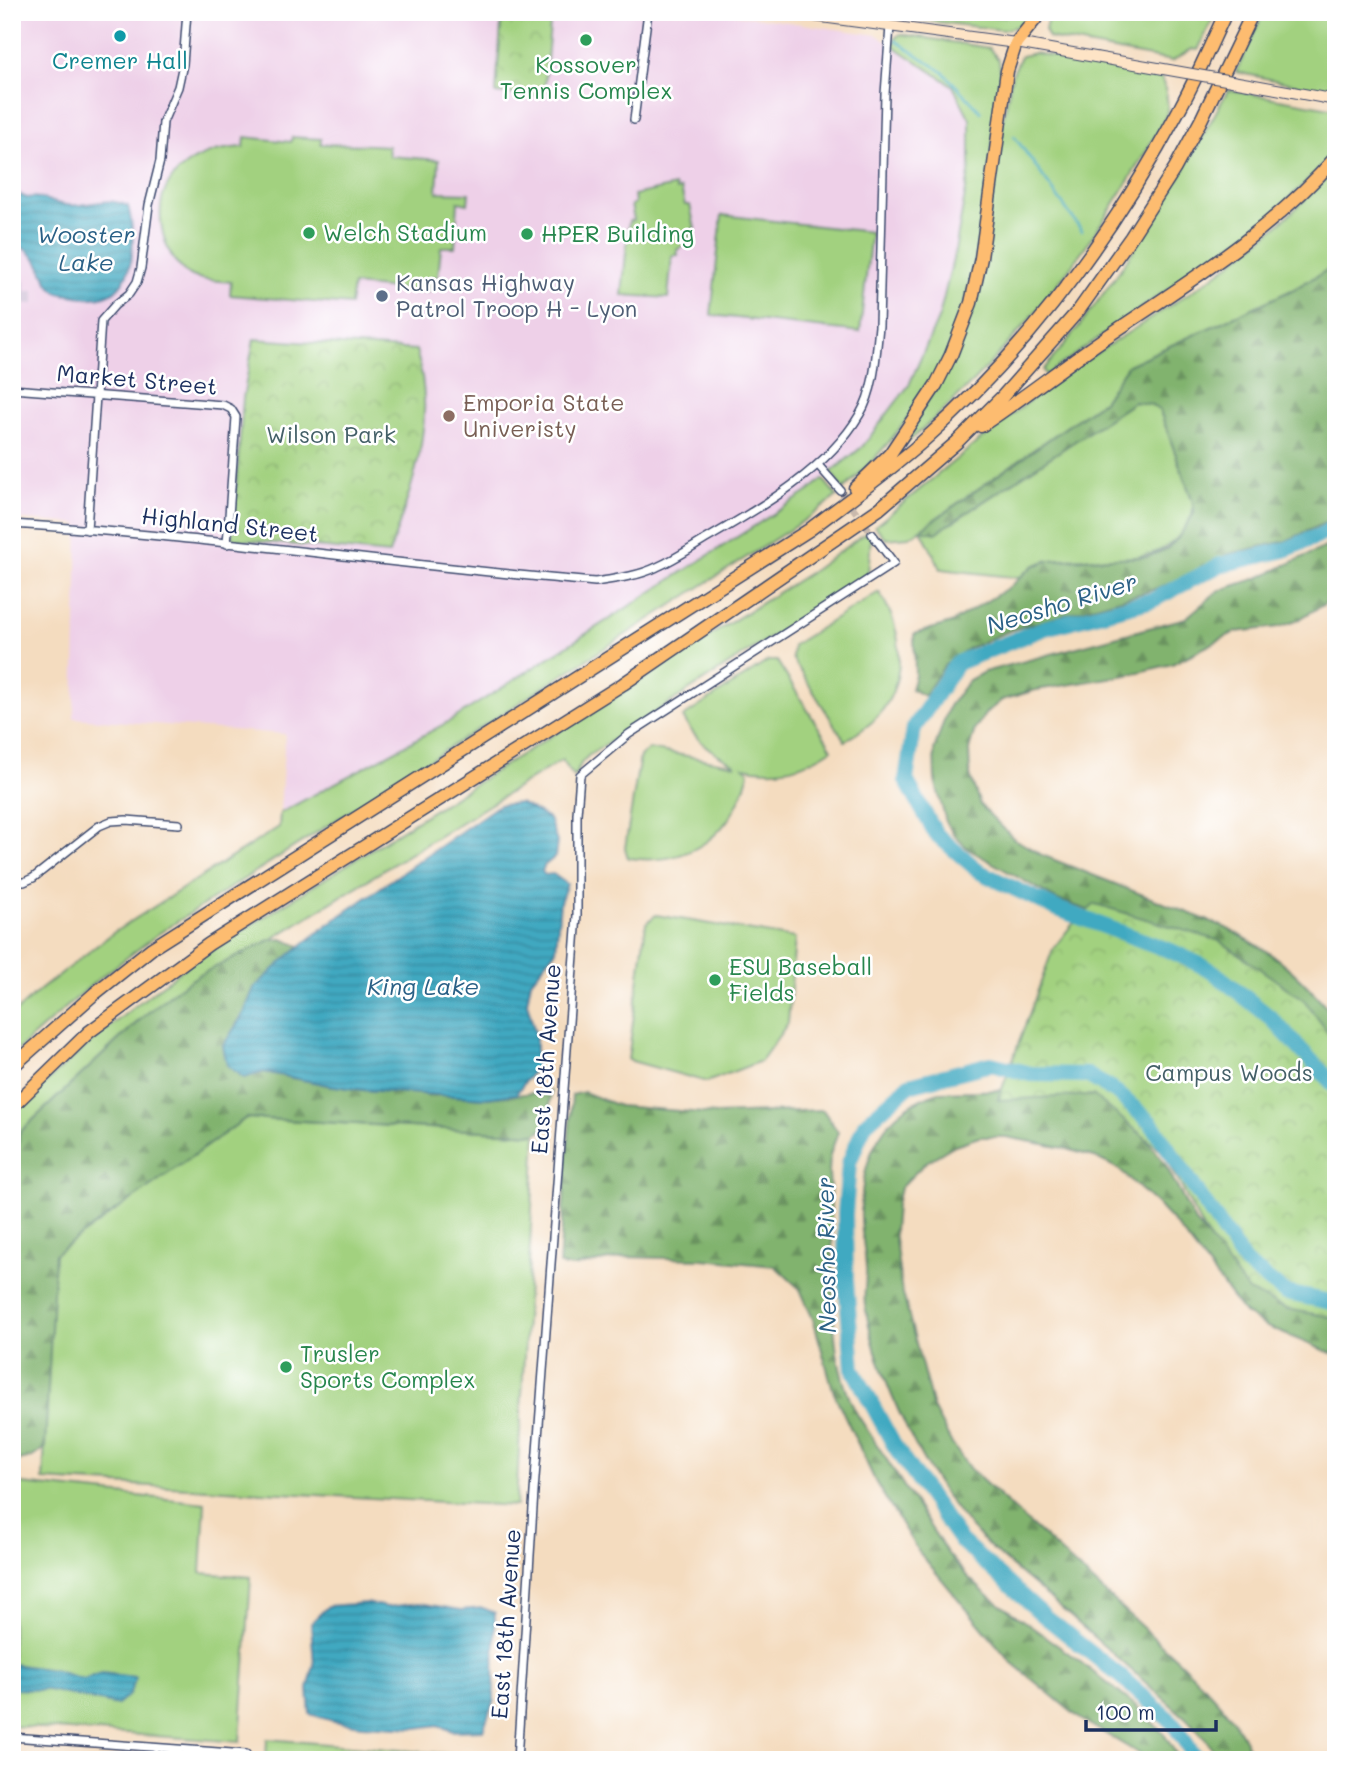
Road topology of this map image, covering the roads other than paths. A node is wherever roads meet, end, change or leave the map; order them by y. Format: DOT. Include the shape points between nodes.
graph roads {
  1 [pos="187,12"];
  2 [pos="648,12"];
  3 [pos="784,12"];
  4 [pos="1041,12"];
  5 [pos="1226,12"];
  6 [pos="1253,12"];
  7 [pos="890,26"];
  8 [pos="1016,43"];
  9 [pos="1336,100"];
  10 [pos="634,120"];
  11 [pos="1336,157"];
  12 [pos="12,389"];
  13 [pos="96,395"];
  14 [pos="957,442"];
  15 [pos="818,465"];
  16 [pos="839,490"];
  17 [pos="825,518"];
  18 [pos="12,524"];
  19 [pos="87,530"];
  20 [pos="872,534"];
  21 [pos="227,544"];
  22 [pos="179,824"];
  23 [pos="12,882"];
  24 [pos="12,1067"];
  25 [pos="12,1107"];
  26 [pos="12,1737"];
  27 [pos="246,1754"];
  28 [pos="517,1760"];
  1 -- 13 [label="street" via="183,64 163,122 145,249 137,282 101,321"];
  2 -- 10 [label="street"];
  3 -- 7 [label="main road"];
  4 -- 8 [label="highway"];
  5 -- 17 [label="highway" via="1175,117 1088,260 1021,342 923,441"];
  6 -- 14 [label="highway" via="1175,168 1123,247 1052,343"];
  7 -- 8 [label="main road"];
  7 -- 15 [label="street, Highland Street" via="875,362 862,412"];
  8 -- 9 [label="main road, bridge"];
  8 -- 17 [label="highway" via="1007,71 981,258 971,303 951,355 890,454"];
  11 -- 14 [label="highway" via="1295,201 1239,248"];
  12 -- 13 [label="street, Market Street"];
  13 -- 19 [label="street"];
  13 -- 21 [label="street, Market Street" via="230,409 236,417"];
  14 -- 25 [label="highway" via="879,509 623,684 209,944 89,1032"];
  15 -- 16 [label="street"];
  15 -- 21 [label="street, Highland Street" via="747,516 655,569 618,579 595,582"];
  17 -- 24 [label="highway" via="152,948"];
  18 -- 19 [label="street, Highland Street"];
  19 -- 21 [label="street, Highland Street"];
  20 -- 28 [label="street, East 18th Avenue" via="894,563 629,734 580,775 577,915"];
  22 -- 23 [label="street" via="111,821 33,878"];
  26 -- 27 [label="street"];
}
